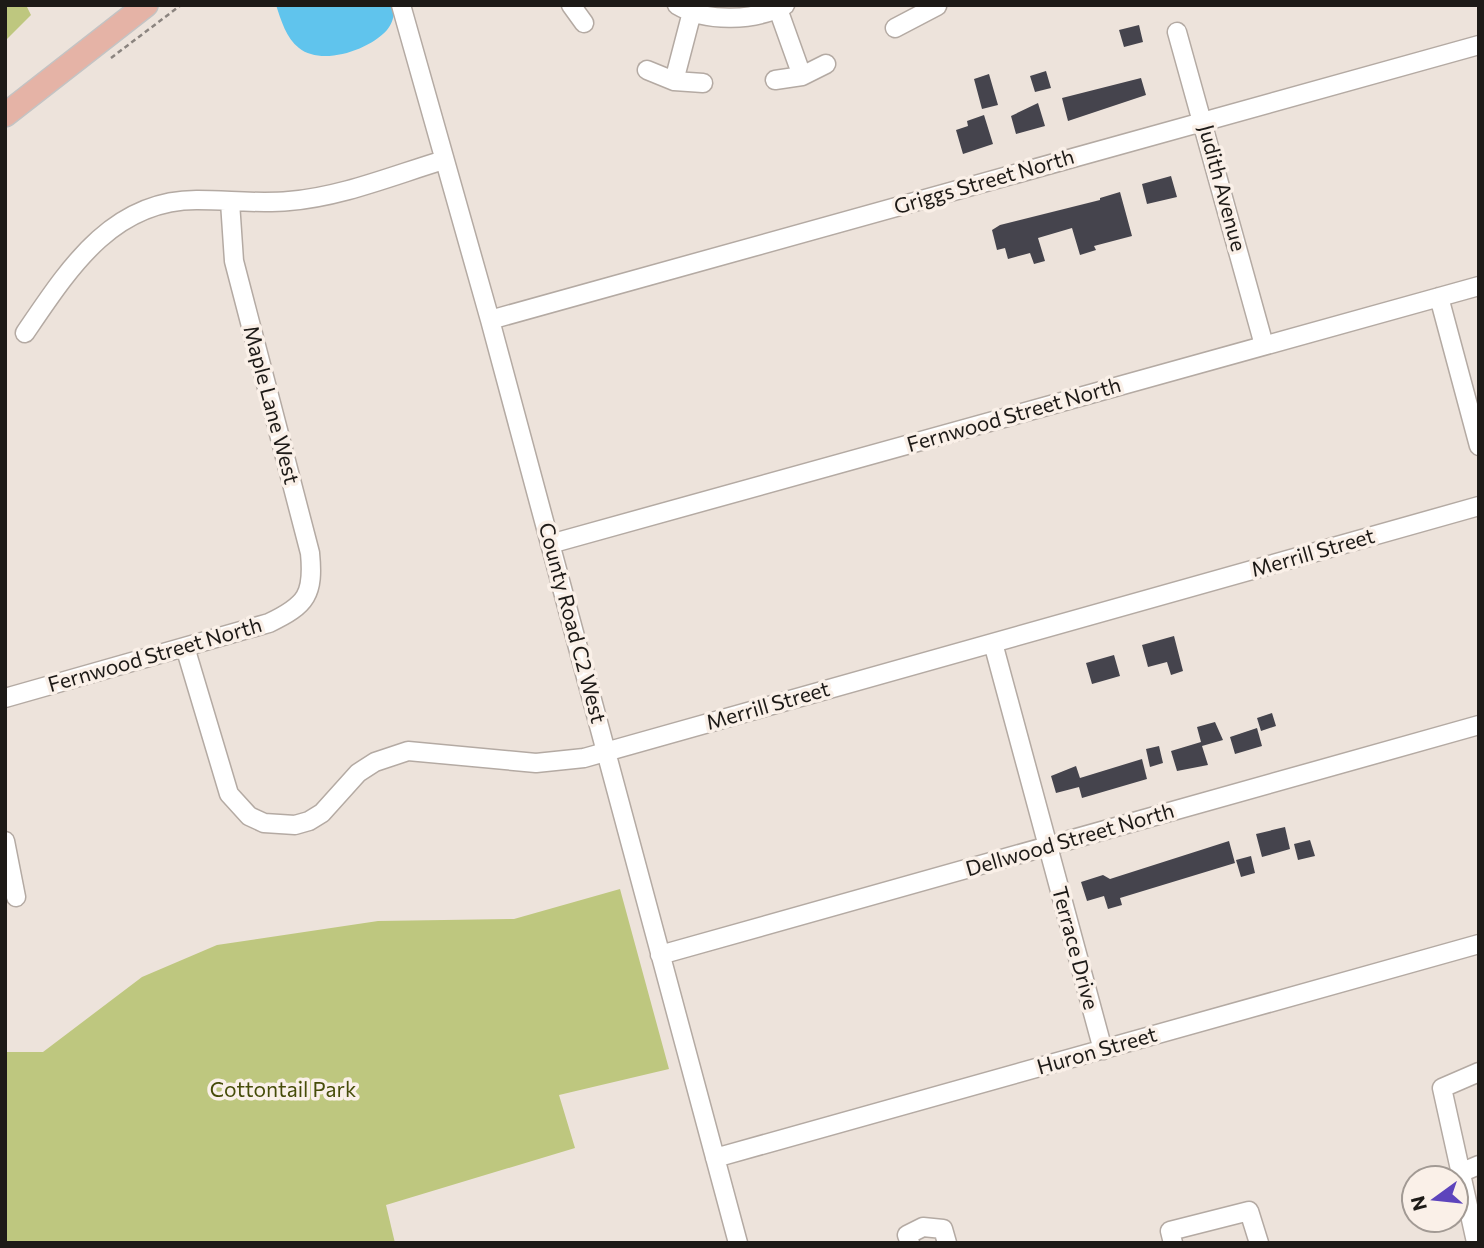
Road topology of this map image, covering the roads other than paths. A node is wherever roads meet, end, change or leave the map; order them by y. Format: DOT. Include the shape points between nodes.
graph roads {
  1 [pos="146,5"];
  2 [pos="401,5"];
  3 [pos="571,5"];
  4 [pos="937,6"];
  5 [pos="782,7"];
  6 [pos="684,9"];
  7 [pos="911,10"];
  8 [pos="745,11"];
  9 [pos="584,23"];
  10 [pos="895,28"];
  11 [pos="1177,32"];
  12 [pos="1479,45"];
  13 [pos="826,64"];
  14 [pos="647,70"];
  15 [pos="802,76"];
  16 [pos="674,80"];
  17 [pos="775,80"];
  18 [pos="703,83"];
  19 [pos="5,115"];
  20 [pos="1203,121"];
  21 [pos="444,160"];
  22 [pos="230,202"];
  23 [pos="1479,286"];
  24 [pos="1439,297"];
  25 [pos="490,320"];
  26 [pos="25,333"];
  27 [pos="1265,345"];
  28 [pos="1479,446"];
  29 [pos="1479,506"];
  30 [pos="550,544"];
  31 [pos="301,605"];
  32 [pos="993,643"];
  33 [pos="185,647"];
  34 [pos="5,698"];
  35 [pos="1479,725"];
  36 [pos="606,752"];
  37 [pos="5,841"];
  38 [pos="1048,846"];
  39 [pos="16,897"];
  40 [pos="1479,944"];
  41 [pos="660,955"];
  42 [pos="1103,1050"];
  43 [pos="1479,1072"];
  44 [pos="715,1158"];
  45 [pos="1459,1164"];
  46 [pos="1470,1211"];
  47 [pos="1477,1242"];
  48 [pos="738,1243"];
  49 [pos="910,1243"];
  50 [pos="947,1243"];
  51 [pos="1173,1243"];
  52 [pos="1259,1243"];
  1 -- 19 [label="main road"];
  2 -- 21 [label="street, County Road C2 West"];
  3 -- 9 [label="street"];
  4 -- 7 [label="street"];
  5 -- 8 [label="street"];
  5 -- 15 [label="street"];
  6 -- 8 [label="street" via="715,17"];
  6 -- 16 [label="street"];
  7 -- 10 [label="street"];
  11 -- 20 [label="street, Judith Avenue"];
  12 -- 20 [label="street, Griggs Street North"];
  13 -- 15 [label="street"];
  14 -- 16 [label="street"];
  15 -- 17 [label="street"];
  16 -- 18 [label="street"];
  20 -- 25 [label="street, Griggs Street North"];
  20 -- 27 [label="street, Judith Avenue"];
  21 -- 22 [label="street" via="315,198"];
  21 -- 25 [label="street, County Road C2 West"];
  22 -- 26 [label="street" via="162,203 118,222 81,256"];
  22 -- 31 [label="street, Maple Lane West" via="234,261 310,553 310,591"];
  23 -- 24 [label="street, Fernwood Street North"];
  24 -- 27 [label="street, Fernwood Street North"];
  24 -- 28 [label="street"];
  25 -- 30 [label="street, County Road C2 West"];
  27 -- 30 [label="street, Fernwood Street North"];
  29 -- 32 [label="street, Merrill Street"];
  30 -- 36 [label="street, County Road C2 West"];
  31 -- 33 [label="street, Fernwood Street North" via="270,623"];
  32 -- 36 [label="street, Merrill Street"];
  32 -- 38 [label="street, Terrace Drive"];
  33 -- 34 [label="street, Fernwood Street North"];
  33 -- 36 [label="street, Merrill Street" via="229,794 249,816 264,823 309,821 358,773 408,751 536,763 560,763"];
  35 -- 38 [label="street, Dellwood Street North"];
  36 -- 41 [label="street, County Road C2 West"];
  37 -- 39 [label="street"];
  38 -- 41 [label="street, Dellwood Street North"];
  38 -- 42 [label="street, Terrace Drive"];
  40 -- 42 [label="street, Huron Street"];
  41 -- 44 [label="street, County Road C2 West"];
  42 -- 44 [label="street, Huron Street"];
  43 -- 45 [label="street" via="1442,1088"];
  44 -- 48 [label="street, County Road C2 West"];
  46 -- 47 [label="street"];
  49 -- 50 [label="street" via="907,1235 923,1227 943,1229"];
  51 -- 52 [label="street" via="1170,1231 1249,1211"];
}
